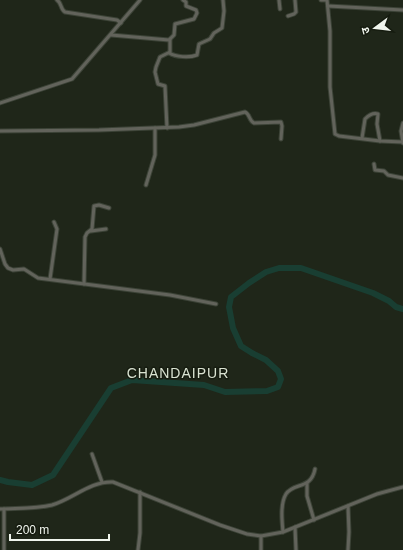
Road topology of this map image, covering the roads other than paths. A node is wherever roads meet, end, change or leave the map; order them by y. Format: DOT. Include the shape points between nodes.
graph roads {
  1 [pos="140,0"];
  2 [pos="183,0"];
  3 [pos="223,0"];
  4 [pos="279,0"];
  5 [pos="295,0"];
  6 [pos="321,0"];
  7 [pos="327,0"];
  8 [pos="58,1"];
  9 [pos="328,6"];
  10 [pos="280,9"];
  11 [pos="403,10"];
  12 [pos="288,16"];
  13 [pos="119,22"];
  14 [pos="111,35"];
  15 [pos="170,39"];
  16 [pos="169,53"];
  17 [pos="0,103"];
  18 [pos="403,123"];
  19 [pos="156,128"];
  20 [pos="167,128"];
  21 [pos="0,131"];
  22 [pos="362,138"];
  23 [pos="282,139"];
  24 [pos="380,141"];
  25 [pos="403,142"];
  26 [pos="374,164"];
  27 [pos="403,178"];
  28 [pos="146,185"];
  29 [pos="109,208"];
  30 [pos="54,222"];
  31 [pos="106,229"];
  32 [pos="89,231"];
  33 [pos="0,249"];
  34 [pos="50,279"];
  35 [pos="84,284"];
  36 [pos="216,304"];
  37 [pos="92,454"];
  38 [pos="315,470"];
  39 [pos="102,482"];
  40 [pos="308,483"];
  41 [pos="403,487"];
  42 [pos="140,492"];
  43 [pos="348,506"];
  44 [pos="2,509"];
  45 [pos="314,520"];
  46 [pos="295,527"];
  47 [pos="282,532"];
  48 [pos="261,536"];
  49 [pos="4,550"];
  50 [pos="138,550"];
  51 [pos="261,550"];
  52 [pos="296,550"];
  53 [pos="348,550"];
  1 -- 13 [label="street"];
  2 -- 15 [label="street" via="186,6 197,13 194,19 175,24 174,35"];
  3 -- 16 [label="street" via="222,28 210,39 199,44 197,55 177,56"];
  4 -- 10 [label="street"];
  5 -- 12 [label="street" via="296,12"];
  6 -- 7 [label="street"];
  7 -- 9 [label="street"];
  8 -- 13 [label="street" via="65,12"];
  9 -- 11 [label="street"];
  9 -- 22 [label="street" via="330,87 335,132 339,136"];
  13 -- 14 [label="street"];
  14 -- 15 [label="street"];
  14 -- 17 [label="street" via="72,79"];
  15 -- 16 [label="street"];
  16 -- 20 [label="street" via="160,57 155,70 158,84 165,86"];
  18 -- 25 [label="street"];
  19 -- 20 [label="street"];
  19 -- 21 [label="street"];
  19 -- 28 [label="street" via="155,155"];
  20 -- 23 [label="street" via="194,125 245,112 254,123 281,122"];
  22 -- 24 [label="street"];
  22 -- 24 [label="street" via="365,119 377,113"];
  24 -- 25 [label="street"];
  26 -- 27 [label="street" via="375,170"];
  29 -- 32 [label="street" via="94,206 93,228"];
  30 -- 34 [label="street" via="57,229"];
  31 -- 32 [label="street"];
  32 -- 35 [label="street" via="85,237"];
  33 -- 34 [label="street" via="8,268 24,269 34,277"];
  34 -- 35 [label="street"];
  35 -- 36 [label="street" via="170,295"];
  37 -- 39 [label="street"];
  38 -- 40 [label="street"];
  39 -- 42 [label="street" via="112,482"];
  39 -- 44 [label="street" via="51,505"];
  40 -- 45 [label="street" via="307,496"];
  40 -- 47 [label="street" via="286,493"];
  41 -- 43 [label="street"];
  42 -- 48 [label="street" via="247,534"];
  42 -- 50 [label="street"];
  43 -- 45 [label="street"];
  43 -- 53 [label="street"];
  44 -- 49 [label="street"];
  45 -- 46 [label="street"];
  46 -- 47 [label="street"];
  46 -- 52 [label="street"];
  47 -- 48 [label="street"];
  48 -- 51 [label="street"];
}
